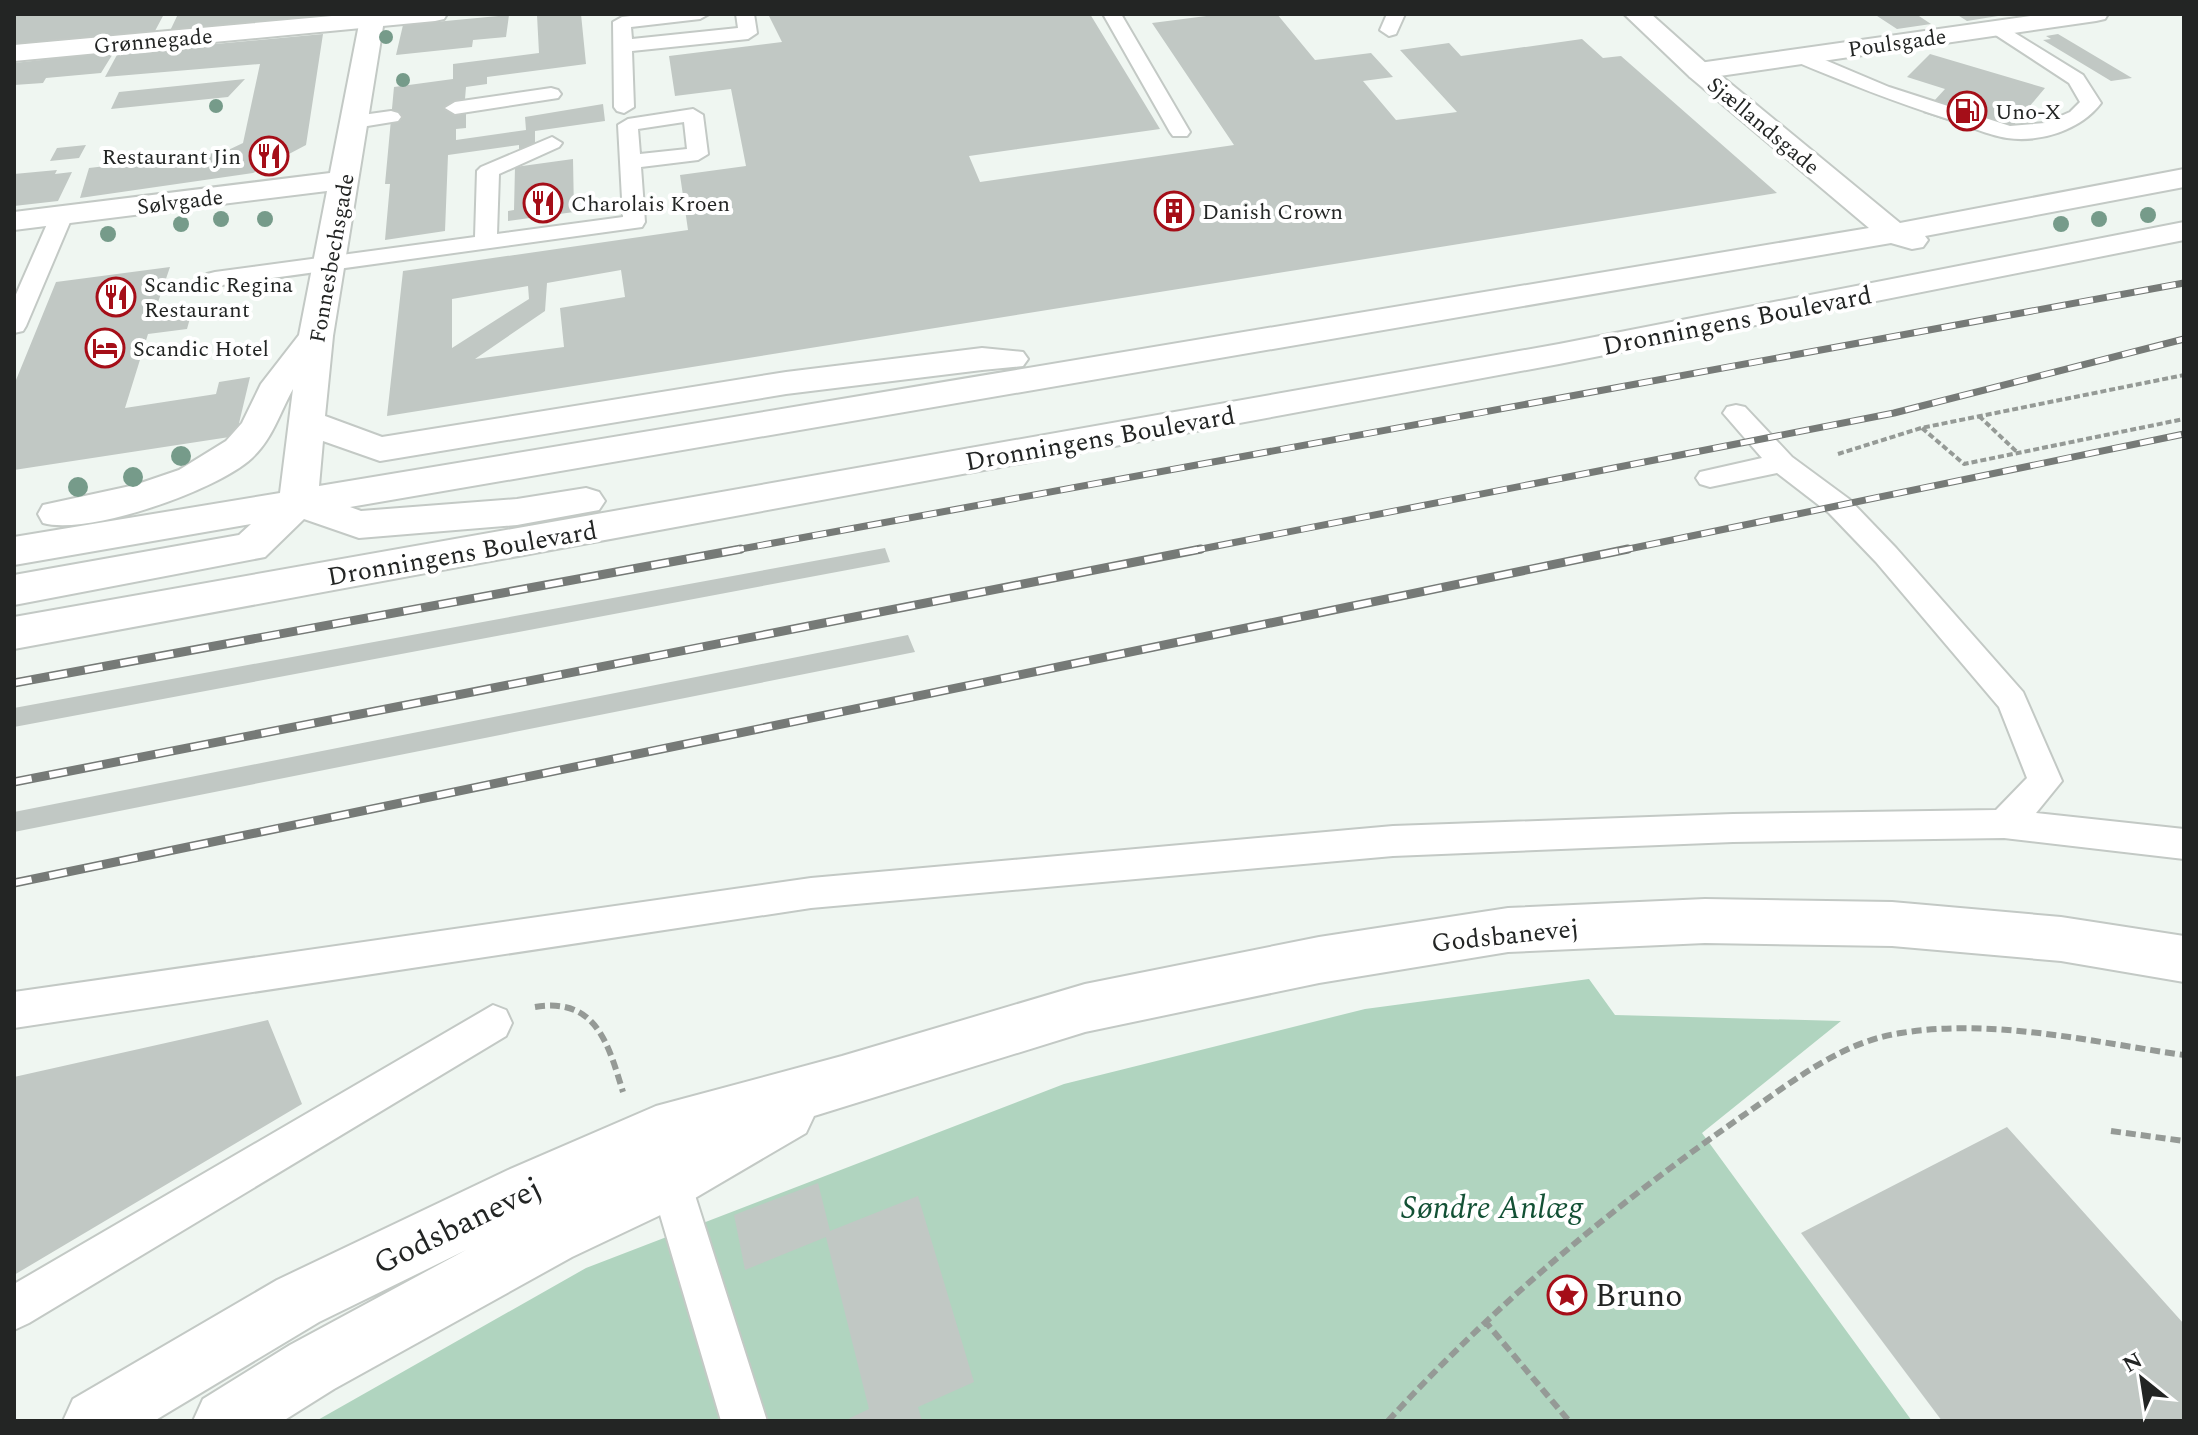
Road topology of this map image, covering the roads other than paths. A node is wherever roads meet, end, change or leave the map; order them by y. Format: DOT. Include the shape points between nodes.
graph roads {
  1 [pos="435,14"];
  2 [pos="700,14"];
  3 [pos="745,14"];
  4 [pos="1112,14"];
  5 [pos="1636,14"];
  6 [pos="2096,14"];
  7 [pos="373,17"];
  8 [pos="1997,28"];
  9 [pos="623,46"];
  10 [pos="14,53"];
  11 [pos="1799,56"];
  12 [pos="1699,71"];
  13 [pos="551,94"];
  14 [pos="624,107"];
  15 [pos="455,108"];
  16 [pos="391,117"];
  17 [pos="355,122"];
  18 [pos="1180,132"];
  19 [pos="552,143"];
  20 [pos="630,162"];
  21 [pos="2184,178"];
  22 [pos="345,180"];
  23 [pos="62,215"];
  24 [pos="14,221"];
  25 [pos="2184,231"];
  26 [pos="1894,233"];
  27 [pos="486,242"];
  28 [pos="2039,262"];
  29 [pos="330,263"];
  30 [pos="215,279"];
  31 [pos="14,326"];
  32 [pos="316,336"];
  33 [pos="1559,354"];
  34 [pos="1165,358"];
  35 [pos="1736,413"];
  36 [pos="306,422"];
  37 [pos="1788,467"];
  38 [pos="1710,478"];
  39 [pos="298,502"];
  40 [pos="733,505"];
  41 [pos="14,522"];
  42 [pos="14,551"];
  43 [pos="14,590"];
  44 [pos="14,633"];
  45 [pos="2004,824"];
  46 [pos="2184,844"];
  47 [pos="2184,959"];
  48 [pos="14,1010"];
  49 [pos="493,1023"];
  50 [pos="655,1152"];
  51 [pos="14,1308"];
  52 [pos="95,1421"];
  53 [pos="225,1421"];
  54 [pos="744,1421"];
  1 -- 7 [label="main road, Grønnegade"];
  2 -- 9 [label="lane" via="622,22"];
  3 -- 9 [label="lane" via="748,33"];
  4 -- 18 [label="lane"];
  5 -- 12 [label="main road, Sjællandsgade"];
  6 -- 8 [label="main road, Poulsgade"];
  7 -- 10 [label="main road, Grønnegade"];
  7 -- 17 [label="main road, Fonnesbechsgade"];
  8 -- 11 [label="main road, Poulsgade"];
  8 -- 11 [label="lane" via="2076,79 2091,103 2049,129 1940,94 1882,91"];
  9 -- 14 [label="lane"];
  11 -- 12 [label="main road, Poulsgade"];
  12 -- 26 [label="main road, Sjællandsgade"];
  13 -- 15 [label="lane"];
  16 -- 17 [label="lane"];
  17 -- 22 [label="main road, Fonnesbechsgade"];
  19 -- 27 [label="lane" via="488,171"];
  20 -- 27 [label="lane" via="634,222"];
  21 -- 26 [label="main road"];
  22 -- 23 [label="main road, Sølvgade"];
  22 -- 29 [label="main road, Fonnesbechsgade"];
  23 -- 24 [label="main road, Sølvgade"];
  23 -- 31 [label="lane"];
  25 -- 28 [label="main road, Dronningens Boulevard"];
  26 -- 28 [label="main road" via="1949,255"];
  26 -- 33 [label="main road" via="1899,253 1865,266 1669,309"];
  26 -- 34 [label="main road"];
  27 -- 29 [label="lane"];
  28 -- 33 [label="main road, Dronningens Boulevard"];
  29 -- 30 [label="lane"];
  29 -- 32 [label="main road, Fonnesbechsgade"];
  32 -- 36 [label="main road, Fonnesbechsgade"];
  32 -- 41 [label="main road" via="275,389 256,430 230,456 176,486"];
  33 -- 40 [label="main road, Dronningens Boulevard"];
  34 -- 36 [label="main road" via="982,359 786,383 380,449"];
  34 -- 39 [label="main road"];
  35 -- 37 [label="lane"];
  36 -- 39 [label="main road, Fonnesbechsgade"];
  37 -- 38 [label="lane"];
  37 -- 45 [label="lane" via="1839,506 1886,555 2012,701 2045,781"];
  39 -- 40 [label="main road" via="359,525 517,512 651,491"];
  39 -- 42 [label="main road"];
  39 -- 43 [label="main road" via="251,547"];
  40 -- 44 [label="main road, Dronningens Boulevard"];
  45 -- 46 [label="lane"];
  45 -- 48 [label="lane" via="1393,841 811,893"];
  47 -- 50 [label="main road, Godsbanevej" via="2061,939 1892,924 1705,921 1508,930 1319,960 1085,1008 842,1082"];
  49 -- 51 [label="lane"];
  50 -- 52 [label="main road, Godsbanevej" via="528,1190 298,1301"];
  50 -- 53 [label="main road, Godsbanevej" via="551,1236 312,1367"];
  50 -- 54 [label="lane"];
}
